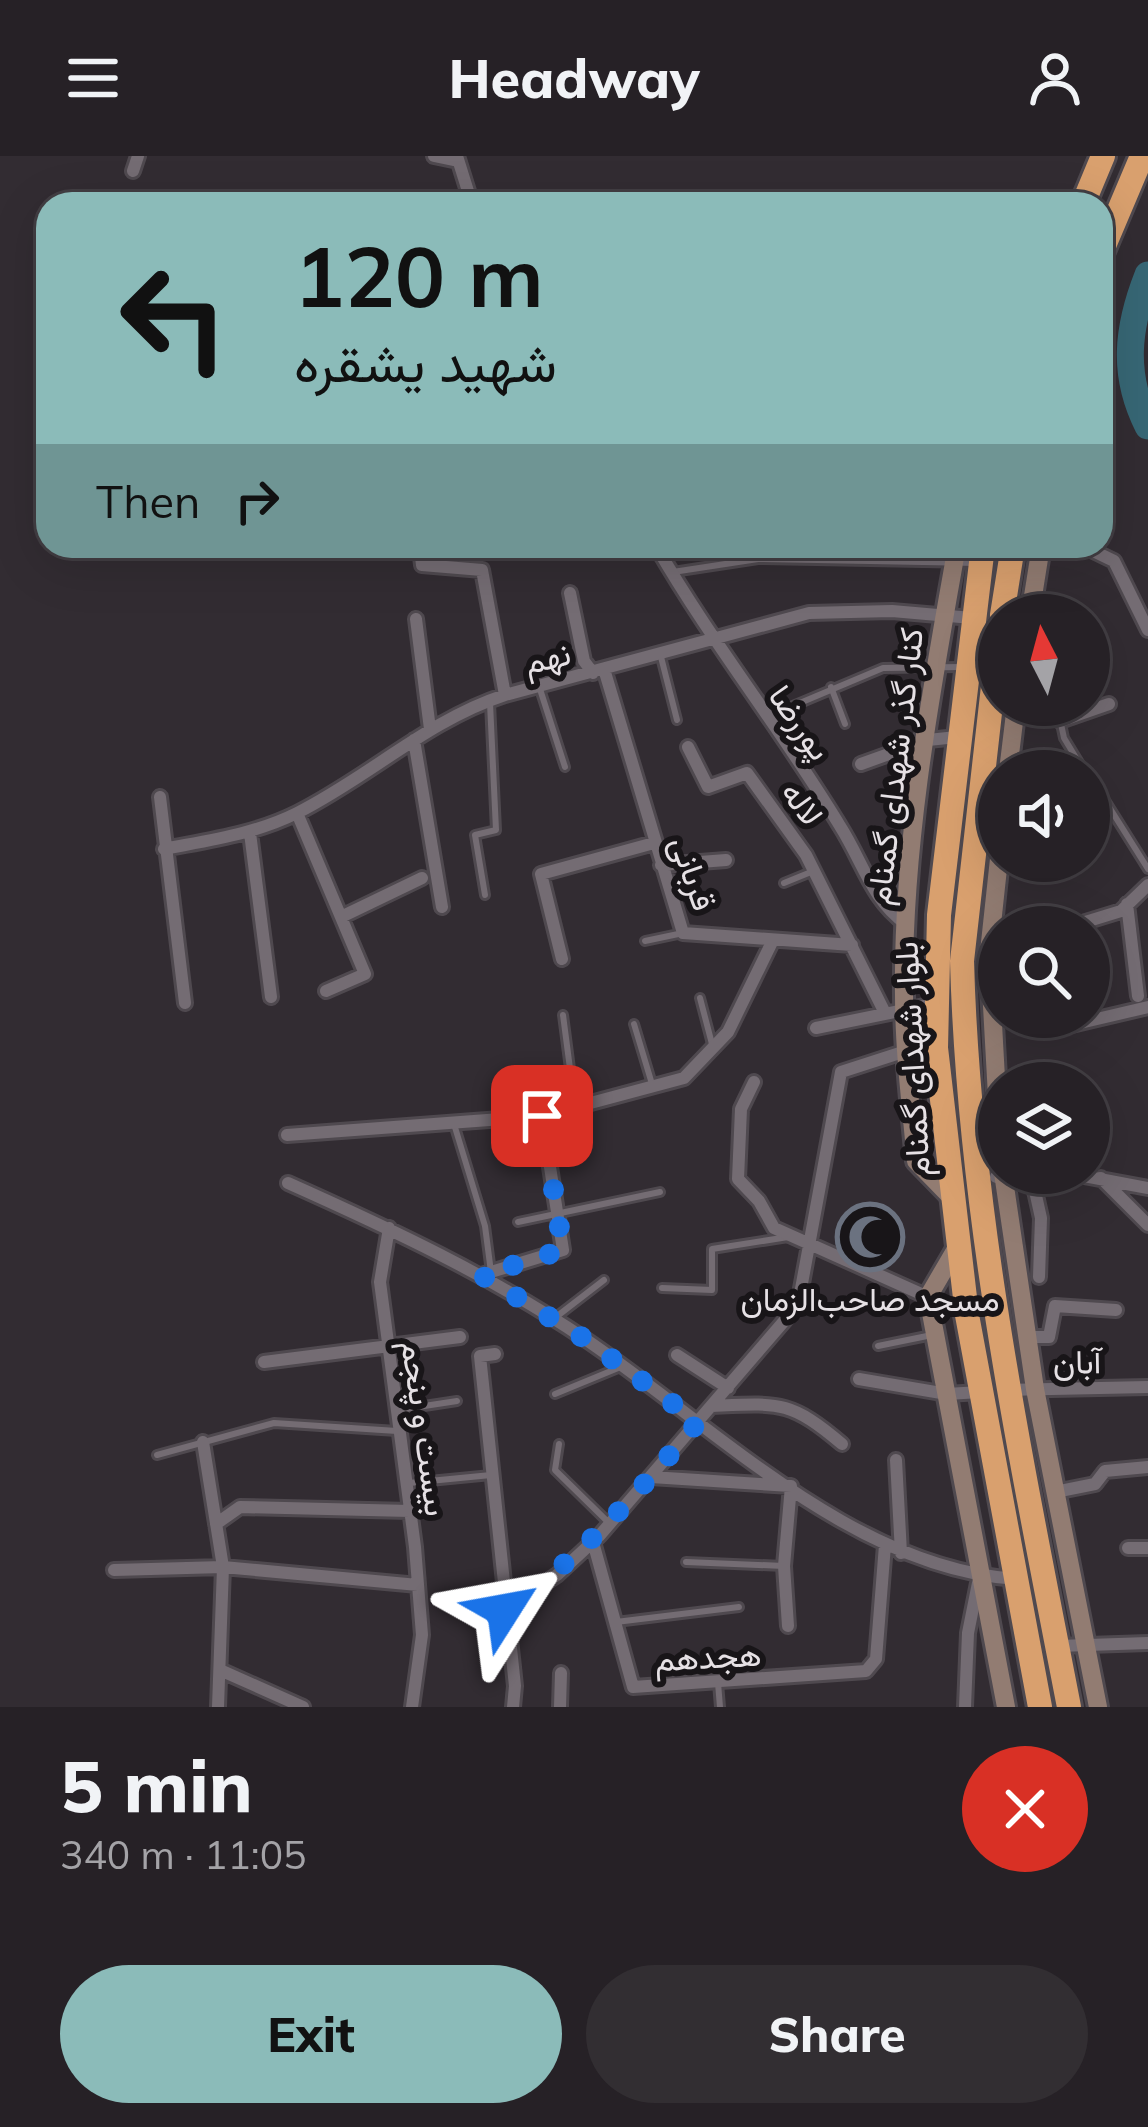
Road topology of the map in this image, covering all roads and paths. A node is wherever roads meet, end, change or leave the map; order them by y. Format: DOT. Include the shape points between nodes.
graph roads {
  1 [pos="138,156"];
  2 [pos="434,156"];
  3 [pos="1103,156"];
  4 [pos="1142,156"];
  5 [pos="458,159"];
  6 [pos="133,171"];
  7 [pos="468,192"];
  8 [pos="1088,192"];
  9 [pos="1113,225"];
  10 [pos="421,558"];
  11 [pos="663,558"];
  12 [pos="797,558"];
  13 [pos="954,558"];
  14 [pos="982,558"];
  15 [pos="1011,558"];
  16 [pos="1039,558"];
  17 [pos="1108,558"];
  18 [pos="671,572"];
  19 [pos="570,593"];
  20 [pos="1005,594"];
  21 [pos="1033,594"];
  22 [pos="943,616"];
  23 [pos="972,618"];
  24 [pos="416,619"];
  25 [pos="1148,631"];
  26 [pos="709,637"];
  27 [pos="659,652"];
  28 [pos="935,667"];
  29 [pos="965,668"];
  30 [pos="599,670"];
  31 [pos="539,686"];
  32 [pos="831,687"];
  33 [pos="505,695"];
  34 [pos="490,700"];
  35 [pos="765,718"];
  36 [pos="677,720"];
  37 [pos="845,724"];
  38 [pos="430,729"];
  39 [pos="957,737"];
  40 [pos="414,740"];
  41 [pos="928,740"];
  42 [pos="688,747"];
  43 [pos="861,764"];
  44 [pos="565,767"];
  45 [pos="160,797"];
  46 [pos="1110,809"];
  47 [pos="297,814"];
  48 [pos="250,833"];
  49 [pos="654,843"];
  50 [pos="164,849"];
  51 [pos="726,860"];
  52 [pos="661,865"];
  53 [pos="1148,869"];
  54 [pos="814,871"];
  55 [pos="978,872"];
  56 [pos="422,878"];
  57 [pos="784,883"];
  58 [pos="1148,885"];
  59 [pos="485,896"];
  60 [pos="1127,904"];
  61 [pos="442,908"];
  62 [pos="1110,911"];
  63 [pos="341,917"];
  64 [pos="906,925"];
  65 [pos="683,933"];
  66 [pos="773,940"];
  67 [pos="644,941"];
  68 [pos="852,945"];
  69 [pos="978,956"];
  70 [pos="562,959"];
  71 [pos="962,961"];
  72 [pos="326,992"];
  73 [pos="271,998"];
  74 [pos="700,998"];
  75 [pos="1143,1001"];
  76 [pos="185,1004"];
  77 [pos="934,1004"];
  78 [pos="895,1011"];
  79 [pos="1110,1011"];
  80 [pos="563,1016"];
  81 [pos="634,1024"];
  82 [pos="816,1028"];
  83 [pos="713,1047"];
  84 [pos="906,1051"];
  85 [pos="754,1082"];
  86 [pos="653,1087"];
  87 [pos="575,1108"];
  88 [pos="542,1116"];
  89 [pos="454,1124"];
  90 [pos="287,1135"];
  91 [pos="1110,1179"];
  92 [pos="977,1180"];
  93 [pos="288,1183"];
  94 [pos="1110,1187"];
  95 [pos="1148,1188"];
  96 [pos="660,1192"];
  97 [pos="1011,1194"];
  98 [pos="1036,1194"];
  99 [pos="950,1196"];
  100 [pos="558,1211"];
  101 [pos="518,1222"];
  102 [pos="1148,1226"];
  103 [pos="389,1228"];
  104 [pos="792,1237"];
  105 [pos="812,1246"];
  106 [pos="956,1249"];
  107 [pos="486,1273"];
  108 [pos="1039,1277"];
  109 [pos="604,1280"];
  110 [pos="662,1288"];
  111 [pos="928,1297"];
  112 [pos="1116,1310"];
  113 [pos="554,1320"];
  114 [pos="935,1334"];
  115 [pos="460,1337"];
  116 [pos="1026,1337"];
  117 [pos="387,1346"];
  118 [pos="878,1346"];
  119 [pos="494,1354"];
  120 [pos="677,1355"];
  121 [pos="264,1362"];
  122 [pos="622,1366"];
  123 [pos="859,1379"];
  124 [pos="1148,1387"];
  125 [pos="728,1388"];
  126 [pos="1035,1389"];
  127 [pos="1007,1390"];
  128 [pos="980,1392"];
  129 [pos="555,1394"];
  130 [pos="946,1394"];
  131 [pos="457,1401"];
  132 [pos="712,1406"];
  133 [pos="394,1410"];
  134 [pos="698,1422"];
  135 [pos="397,1431"];
  136 [pos="203,1442"];
  137 [pos="559,1444"];
  138 [pos="842,1444"];
  139 [pos="157,1455"];
  140 [pos="896,1460"];
  141 [pos="1148,1467"];
  142 [pos="494,1474"];
  143 [pos="651,1477"];
  144 [pos="405,1484"];
  145 [pos="791,1486"];
  146 [pos="1055,1492"];
  147 [pos="410,1511"];
  148 [pos="216,1524"];
  149 [pos="610,1524"];
  150 [pos="593,1542"];
  151 [pos="885,1545"];
  152 [pos="1128,1548"];
  153 [pos="1148,1548"];
  154 [pos="901,1553"];
  155 [pos="686,1562"];
  156 [pos="784,1566"];
  157 [pos="223,1567"];
  158 [pos="114,1570"];
  159 [pos="980,1576"];
  160 [pos="1016,1579"];
  161 [pos="418,1585"];
  162 [pos="739,1607"];
  163 [pos="504,1610"];
  164 [pos="612,1622"];
  165 [pos="788,1626"];
  166 [pos="1148,1643"];
  167 [pos="1085,1645"];
  168 [pos="1057,1646"];
  169 [pos="220,1670"];
  170 [pos="561,1673"];
  171 [pos="718,1683"];
  172 [pos="218,1707"];
  173 [pos="303,1707"];
  174 [pos="412,1707"];
  175 [pos="513,1707"];
  176 [pos="560,1707"];
  177 [pos="720,1707"];
  178 [pos="964,1707"];
  179 [pos="1006,1707"];
  180 [pos="1040,1707"];
  181 [pos="1069,1707"];
  182 [pos="1098,1707"];
  1 -- 6 [label="street"];
  2 -- 5 [label="street"];
  3 -- 8 [label="highway"];
  4 -- 9 [label="highway"];
  5 -- 7 [label="street"];
  10 -- 33 [label="street" via="422,565 482,570"];
  11 -- 18 [label="street, پوررضا"];
  12 -- 18 [label="lane"];
  13 -- 22 [label="street, کنار گذر شهدای گمنام"];
  14 -- 23 [label="highway, بلوار شهدای گمنام"];
  15 -- 20 [label="highway"];
  16 -- 21 [label="street"];
  17 -- 25 [label="street"];
  18 -- 26 [label="street, پوررضا"];
  19 -- 30 [label="street, قربانی" via="584,661"];
  22 -- 23 [label="street, نهم"];
  22 -- 26 [label="street, نهم" via="809,613"];
  22 -- 28 [label="street, کنار گذر شهدای گمنام"];
  23 -- 29 [label="highway, بلوار شهدای گمنام"];
  24 -- 38 [label="street"];
  26 -- 27 [label="street, نهم"];
  26 -- 35 [label="street, پوررضا"];
  27 -- 30 [label="street, نهم"];
  27 -- 36 [label="lane"];
  28 -- 29 [label="lane"];
  28 -- 32 [label="lane" via="883,668"];
  28 -- 41 [label="street, کنار گذر شهدای گمنام"];
  29 -- 39 [label="highway, بلوار شهدای گمنام"];
  30 -- 31 [label="street, نهم"];
  30 -- 49 [label="street, قربانی"];
  31 -- 33 [label="street, نهم"];
  31 -- 44 [label="lane"];
  32 -- 35 [label="lane"];
  32 -- 37 [label="lane"];
  33 -- 34 [label="street, نهم"];
  34 -- 38 [label="street, نهم"];
  34 -- 59 [label="lane" via="496,830 475,835"];
  35 -- 64 [label="street, پوررضا" via="842,828 881,906"];
  38 -- 40 [label="street, نهم"];
  39 -- 41 [label="street"];
  39 -- 77 [label="highway, بلوار شهدای گمنام"];
  40 -- 47 [label="street, نهم"];
  40 -- 61 [label="street"];
  41 -- 43 [label="street"];
  41 -- 64 [label="street, کنار گذر شهدای گمنام"];
  42 -- 54 [label="street, لاله" via="708,788 747,772"];
  45 -- 50 [label="street"];
  46 -- 53 [label="lane"];
  47 -- 48 [label="street, نهم"];
  47 -- 63 [label="street"];
  48 -- 50 [label="street, نهم"];
  48 -- 73 [label="street"];
  49 -- 52 [label="street, قربانی"];
  49 -- 70 [label="street" via="541,874"];
  50 -- 76 [label="street"];
  51 -- 52 [label="street"];
  52 -- 65 [label="street, قربانی"];
  54 -- 57 [label="lane"];
  54 -- 68 [label="street, لاله"];
  55 -- 71 [label="highway, بلوار شهدای گمنام"];
  56 -- 63 [label="street"];
  58 -- 60 [label="street"];
  60 -- 62 [label="street"];
  60 -- 75 [label="street"];
  63 -- 72 [label="street" via="365,974"];
  64 -- 78 [label="street, کنار گذر شهدای گمنام"];
  65 -- 66 [label="street, قربانی"];
  65 -- 67 [label="lane"];
  66 -- 68 [label="street, قربانی"];
  66 -- 83 [label="street"];
  68 -- 78 [label="street"];
  69 -- 71 [label="street"];
  71 -- 92 [label="highway, بلوار شهدای گمنام"];
  74 -- 83 [label="lane"];
  75 -- 79 [label="street"];
  77 -- 78 [label="street"];
  77 -- 99 [label="highway, بلوار شهدای گمنام"];
  78 -- 82 [label="street"];
  78 -- 84 [label="street, کنار گذر شهدای گمنام"];
  80 -- 87 [label="lane"];
  81 -- 86 [label="lane"];
  83 -- 86 [label="street" via="684,1078"];
  84 -- 99 [label="street, کنار گذر شهدای گمنام" via="916,1161"];
  84 -- 105 [label="street" via="842,1072"];
  85 -- 104 [label="street" via="741,1109 738,1179 774,1228"];
  86 -- 87 [label="street"];
  87 -- 88 [label="street"];
  88 -- 89 [label="street"];
  88 -- 100 [label="street"];
  89 -- 90 [label="street"];
  89 -- 107 [label="lane" via="485,1226"];
  91 -- 95 [label="street"];
  92 -- 127 [label="highway, بلوار شهدای گمنام"];
  93 -- 103 [label="street"];
  94 -- 102 [label="street"];
  96 -- 100 [label="lane"];
  97 -- 116 [label="street"];
  98 -- 108 [label="street"];
  99 -- 106 [label="highway, بلوار شهدای گمنام"];
  100 -- 101 [label="lane"];
  100 -- 107 [label="street" via="563,1250"];
  103 -- 107 [label="street"];
  103 -- 117 [label="street, بیست و پنجم" via="380,1282"];
  104 -- 105 [label="street"];
  104 -- 110 [label="lane" via="712,1249 712,1290"];
  105 -- 111 [label="street"];
  105 -- 125 [label="street" via="798,1305"];
  106 -- 111 [label="street"];
  106 -- 128 [label="highway, بلوار شهدای گمنام"];
  107 -- 113 [label="street"];
  109 -- 113 [label="lane"];
  111 -- 114 [label="street"];
  112 -- 116 [label="street" via="1055,1306 1049,1336"];
  113 -- 122 [label="street"];
  114 -- 118 [label="lane"];
  114 -- 130 [label="street"];
  115 -- 117 [label="street"];
  116 -- 126 [label="street"];
  117 -- 121 [label="street"];
  117 -- 133 [label="street, بیست و پنجم"];
  119 -- 142 [label="street" via="480,1356"];
  120 -- 125 [label="street"];
  122 -- 129 [label="lane"];
  122 -- 134 [label="street"];
  123 -- 130 [label="street"];
  124 -- 126 [label="street, آبان"];
  125 -- 132 [label="street"];
  126 -- 127 [label="street, آبان"];
  126 -- 146 [label="street"];
  127 -- 168 [label="highway, بلوار شهدای گمنام"];
  128 -- 130 [label="street"];
  128 -- 160 [label="highway, بلوار شهدای گمنام"];
  130 -- 159 [label="street"];
  131 -- 133 [label="lane"];
  132 -- 134 [label="street"];
  132 -- 138 [label="street" via="801,1409"];
  133 -- 135 [label="street, بیست و پنجم"];
  134 -- 143 [label="street"];
  134 -- 145 [label="street"];
  135 -- 136 [label="lane" via="274,1423"];
  135 -- 144 [label="street, بیست و پنجم"];
  136 -- 139 [label="lane"];
  136 -- 148 [label="street"];
  137 -- 149 [label="lane" via="555,1470"];
  140 -- 154 [label="street"];
  141 -- 146 [label="street" via="1105,1471 1095,1484"];
  142 -- 144 [label="lane"];
  142 -- 163 [label="street"];
  143 -- 145 [label="street"];
  143 -- 149 [label="street"];
  144 -- 147 [label="street, بیست و پنجم"];
  145 -- 151 [label="street"];
  145 -- 156 [label="street"];
  146 -- 167 [label="street"];
  147 -- 148 [label="street" via="240,1508"];
  147 -- 161 [label="street, بیست و پنجم"];
  148 -- 157 [label="street"];
  149 -- 150 [label="street"];
  150 -- 163 [label="street"];
  150 -- 164 [label="street, هجدهم"];
  151 -- 154 [label="street"];
  151 -- 171 [label="street, هجدهم" via="876,1659 866,1670"];
  152 -- 153 [label="street"];
  154 -- 159 [label="street"];
  155 -- 156 [label="lane"];
  156 -- 165 [label="street"];
  157 -- 158 [label="street"];
  157 -- 161 [label="street"];
  157 -- 169 [label="street"];
  159 -- 160 [label="street"];
  159 -- 178 [label="street"];
  159 -- 179 [label="street"];
  160 -- 180 [label="highway, بلوار شهدای گمنام"];
  161 -- 174 [label="street, بیست و پنجم" via="422,1634"];
  162 -- 164 [label="lane"];
  163 -- 175 [label="street"];
  164 -- 171 [label="street, هجدهم" via="632,1687"];
  166 -- 167 [label="street"];
  167 -- 168 [label="street"];
  167 -- 182 [label="street"];
  168 -- 181 [label="highway, بلوار شهدای گمنام"];
  169 -- 172 [label="street"];
  169 -- 173 [label="street"];
  170 -- 176 [label="street"];
  171 -- 177 [label="lane"];
}
